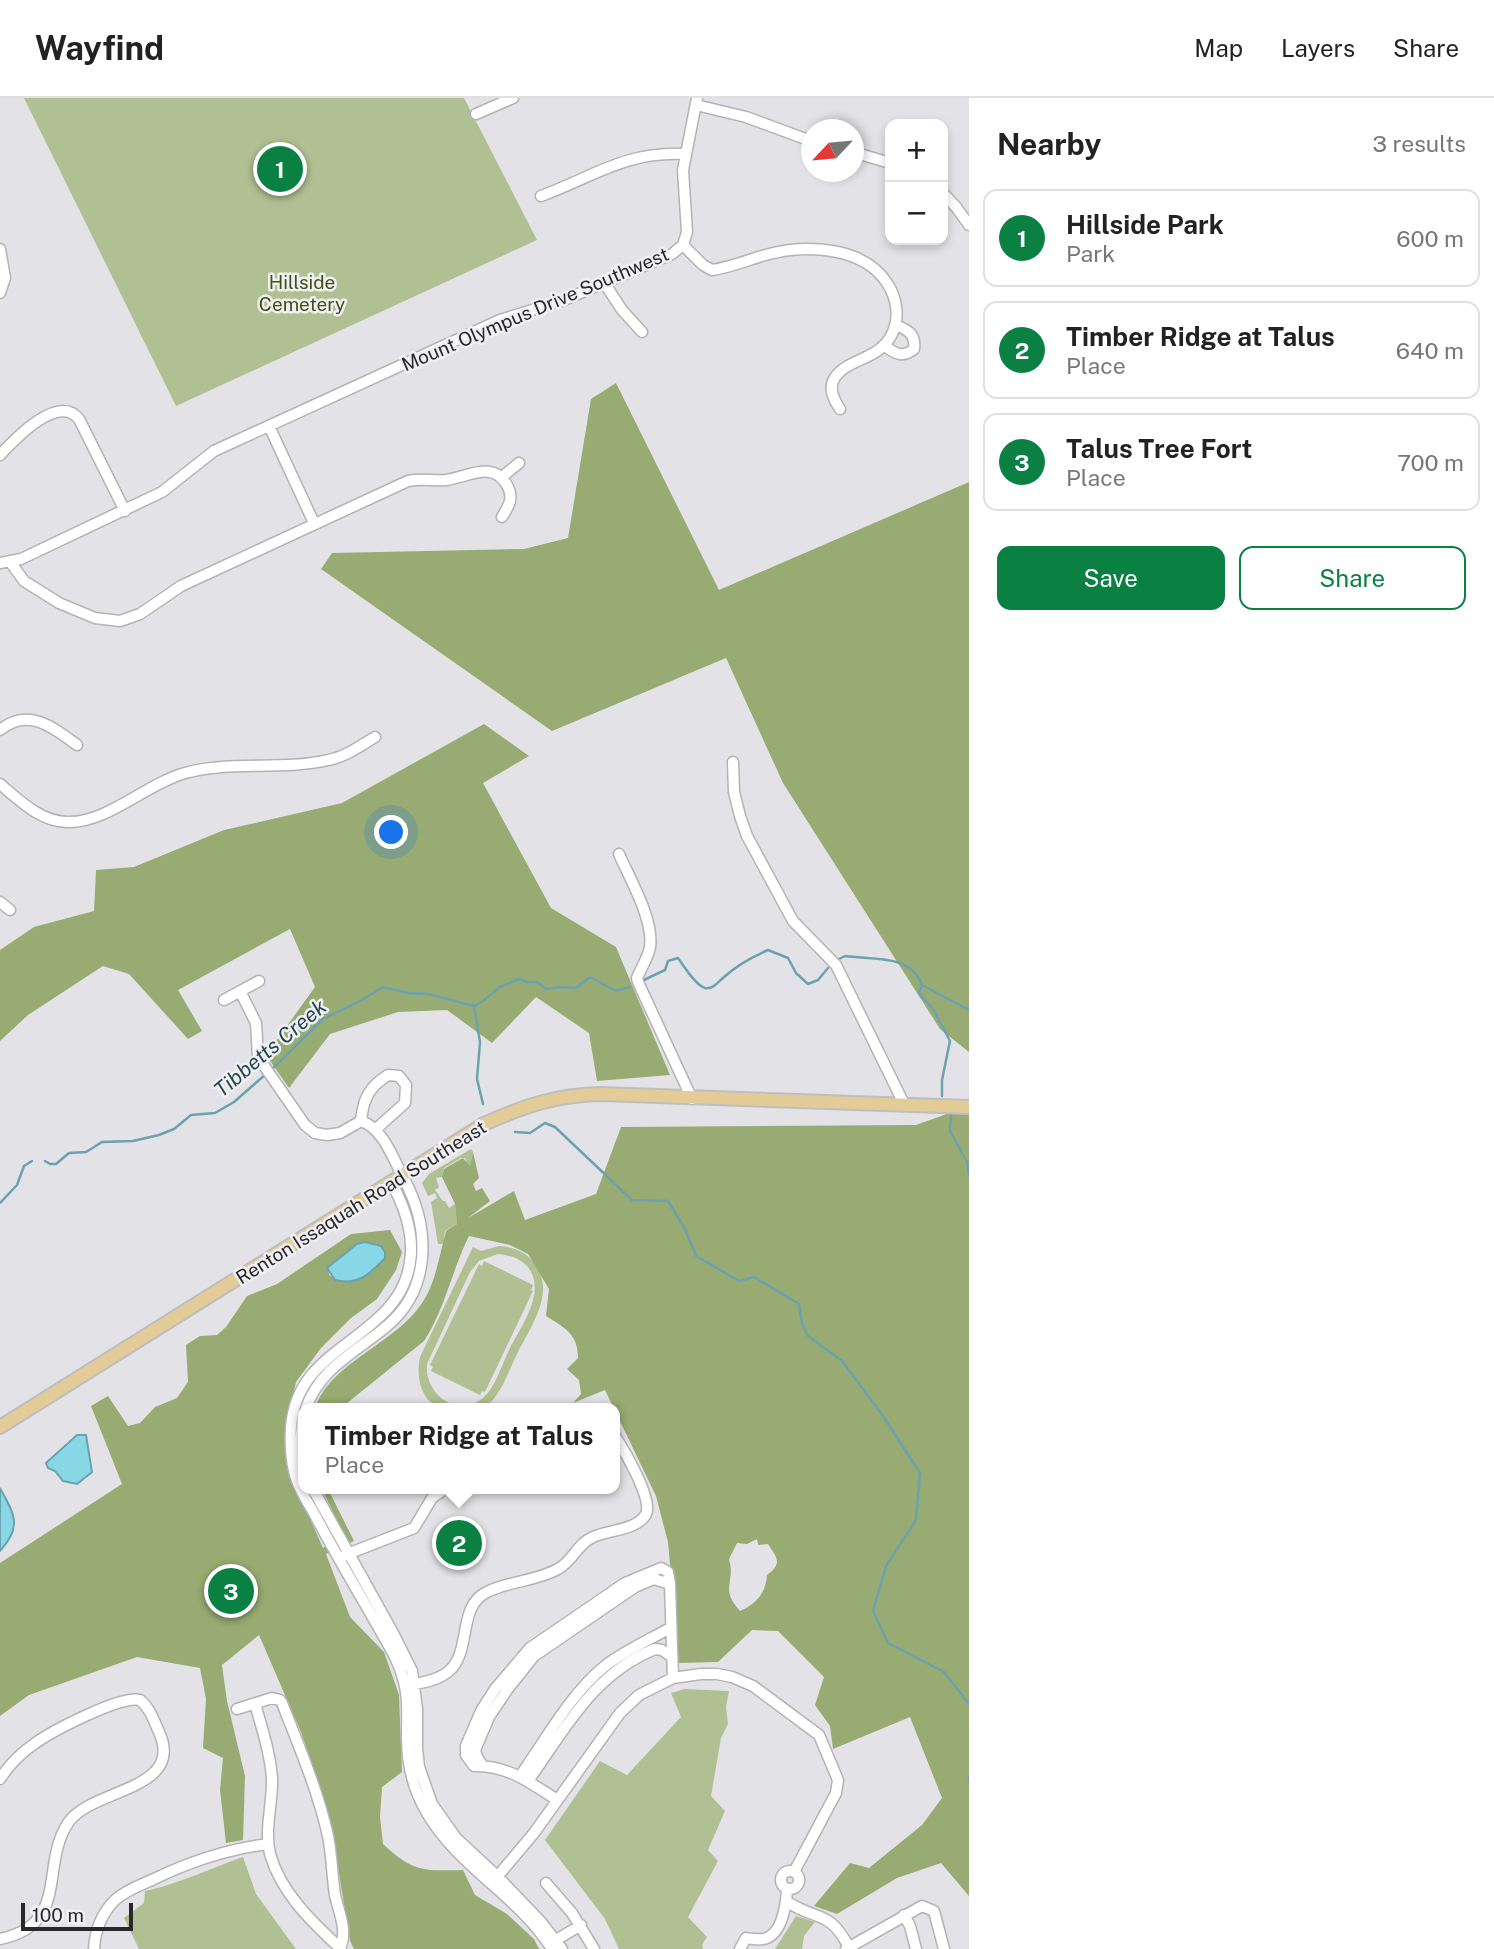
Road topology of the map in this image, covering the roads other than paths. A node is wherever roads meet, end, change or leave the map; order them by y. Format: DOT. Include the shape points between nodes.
graph roads {
  1 [pos="513,98"];
  2 [pos="696,102"];
  3 [pos="476,114"];
  4 [pos="801,138"];
  5 [pos="685,154"];
  6 [pos="864,155"];
  7 [pos="885,162"];
  8 [pos="541,197"];
  9 [pos="948,199"];
  10 [pos="969,225"];
  11 [pos="683,245"];
  12 [pos="0,249"];
  13 [pos="605,284"];
  14 [pos="0,293"];
  15 [pos="896,325"];
  16 [pos="642,332"];
  17 [pos="885,346"];
  18 [pos="840,409"];
  19 [pos="269,426"];
  20 [pos="0,455"];
  21 [pos="519,463"];
  22 [pos="502,477"];
  23 [pos="125,511"];
  24 [pos="502,517"];
  25 [pos="314,523"];
  26 [pos="5,563"];
  27 [pos="0,730"];
  28 [pos="375,737"];
  29 [pos="77,745"];
  30 [pos="733,762"];
  31 [pos="0,784"];
  32 [pos="619,854"];
  33 [pos="0,902"];
  34 [pos="10,910"];
  35 [pos="259,981"];
  36 [pos="240,991"];
  37 [pos="224,1000"];
  38 [pos="692,1099"];
  39 [pos="904,1104"];
  40 [pos="969,1107"];
  41 [pos="361,1121"];
  42 [pos="376,1129"];
  43 [pos="396,1179"];
  44 [pos="308,1403"];
  45 [pos="0,1427"];
  46 [pos="620,1446"];
  47 [pos="298,1484"];
  48 [pos="303,1494"];
  49 [pos="316,1494"];
  50 [pos="438,1494"];
  51 [pos="349,1552"];
  52 [pos="339,1559"];
  53 [pos="670,1628"];
  54 [pos="672,1657"];
  55 [pos="673,1678"];
  56 [pos="410,1685"];
  57 [pos="255,1704"];
  58 [pos="237,1709"];
  59 [pos="524,1778"];
  60 [pos="0,1779"];
  61 [pos="556,1800"];
  62 [pos="268,1844"];
  63 [pos="495,1880"];
  64 [pos="546,1884"];
  65 [pos="786,1901"];
  66 [pos="904,1915"];
  67 [pos="581,1925"];
  68 [pos="0,1939"];
  69 [pos="556,1946"];
  70 [pos="340,1948"];
  71 [pos="848,1948"];
  72 [pos="94,1949"];
  73 [pos="594,1949"];
  74 [pos="740,1949"];
  75 [pos="916,1949"];
  76 [pos="944,1949"];
  1 -- 3 [label="street"];
  2 -- 4 [label="street"];
  2 -- 5 [label="street"];
  5 -- 8 [label="street" via="653,154 617,163"];
  5 -- 11 [label="street" via="687,232"];
  6 -- 7 [label="street"];
  9 -- 10 [label="street"];
  11 -- 13 [label="street, Mount Olympus Drive Southwest"];
  11 -- 15 [label="street, Mount Olympus Drive Southwest" via="712,270 794,249 848,255 885,280 895,302"];
  12 -- 14 [label="street" via="5,278"];
  13 -- 16 [label="street"];
  13 -- 19 [label="street, Mount Olympus Drive Southwest" via="500,320"];
  15 -- 17 [label="street"];
  15 -- 17 [label="street" via="914,337 914,349 901,355"];
  17 -- 18 [label="street" via="834,378 832,389"];
  19 -- 23 [label="street, Mount Olympus Drive Southwest" via="214,451 162,492"];
  19 -- 25 [label="street"];
  20 -- 23 [label="street" via="47,415 71,411"];
  21 -- 22 [label="street"];
  22 -- 24 [label="street" via="511,498"];
  22 -- 25 [label="street" via="488,470 445,480 408,481"];
  23 -- 26 [label="street, Mount Olympus Drive Southwest"];
  25 -- 26 [label="street" via="181,586 140,614 120,621 95,618 59,603"];
  27 -- 29 [label="street" via="21,719 35,720"];
  28 -- 31 [label="street" via="326,761 183,774 153,785 101,815 74,822 40,815"];
  30 -- 39 [label="street" via="734,792 747,836 793,922 836,965"];
  32 -- 38 [label="street" via="646,917 650,938 638,982"];
  33 -- 34 [label="street"];
  35 -- 36 [label="street"];
  36 -- 37 [label="street"];
  36 -- 41 [label="street" via="256,1023 258,1057 304,1125 315,1133 333,1135"];
  38 -- 39 [label="main road, Renton Issaquah Road Southeast"];
  38 -- 43 [label="main road, Renton Issaquah Road Southeast" via="592,1094 529,1104 484,1124"];
  39 -- 40 [label="main road, Renton Issaquah Road Southeast"];
  41 -- 42 [label="street"];
  41 -- 42 [label="street" via="368,1092 388,1075 400,1076 406,1085 405,1103"];
  42 -- 43 [label="street"];
  43 -- 44 [label="street" via="413,1196 422,1226 423,1256 416,1284 395,1318 337,1362"];
  43 -- 45 [label="main road, Renton Issaquah Road Southeast"];
  43 -- 47 [label="street" via="411,1228 412,1250 405,1280 383,1314 330,1355 298,1396 291,1424"];
  46 -- 56 [label="street" via="646,1496 645,1517 589,1539 557,1570 479,1597 471,1607 454,1665 440,1677"];
  48 -- 52 [label="street"];
  49 -- 51 [label="street"];
  50 -- 51 [label="street" via="409,1531"];
  51 -- 52 [label="street"];
  51 -- 56 [label="street" via="405,1656"];
  52 -- 56 [label="street"];
  53 -- 54 [label="street"];
  53 -- 59 [label="street" via="595,1674"];
  53 -- 59 [label="street" via="670,1584 665,1569 656,1568 530,1648 495,1689 466,1746 474,1766"];
  54 -- 55 [label="street"];
  54 -- 59 [label="street" via="655,1649 612,1672"];
  55 -- 61 [label="street" via="627,1705"];
  55 -- 65 [label="street" via="701,1674 732,1677 753,1686 823,1741 838,1780 836,1793 794,1872 781,1876"];
  56 -- 63 [label="street" via="419,1767 428,1794 456,1838"];
  57 -- 58 [label="street"];
  57 -- 62 [label="street" via="272,1780"];
  57 -- 70 [label="street" via="280,1700 312,1783 328,1837 343,1929"];
  59 -- 61 [label="street"];
  60 -- 68 [label="street" via="39,1741 133,1698 148,1707 162,1739 162,1763 148,1778 74,1816 61,1838 41,1914 16,1935"];
  61 -- 63 [label="street"];
  62 -- 70 [label="street" via="288,1892"];
  62 -- 72 [label="street" via="221,1852 130,1890 107,1910"];
  63 -- 69 [label="street" via="541,1922"];
  64 -- 67 [label="street"];
  65 -- 71 [label="street" via="834,1924"];
  65 -- 74 [label="street" via="772,1934 760,1940 746,1938"];
  66 -- 71 [label="street"];
  66 -- 75 [label="street"];
  66 -- 76 [label="street" via="918,1906 931,1908"];
  67 -- 69 [label="street"];
  67 -- 73 [label="street"];
}
